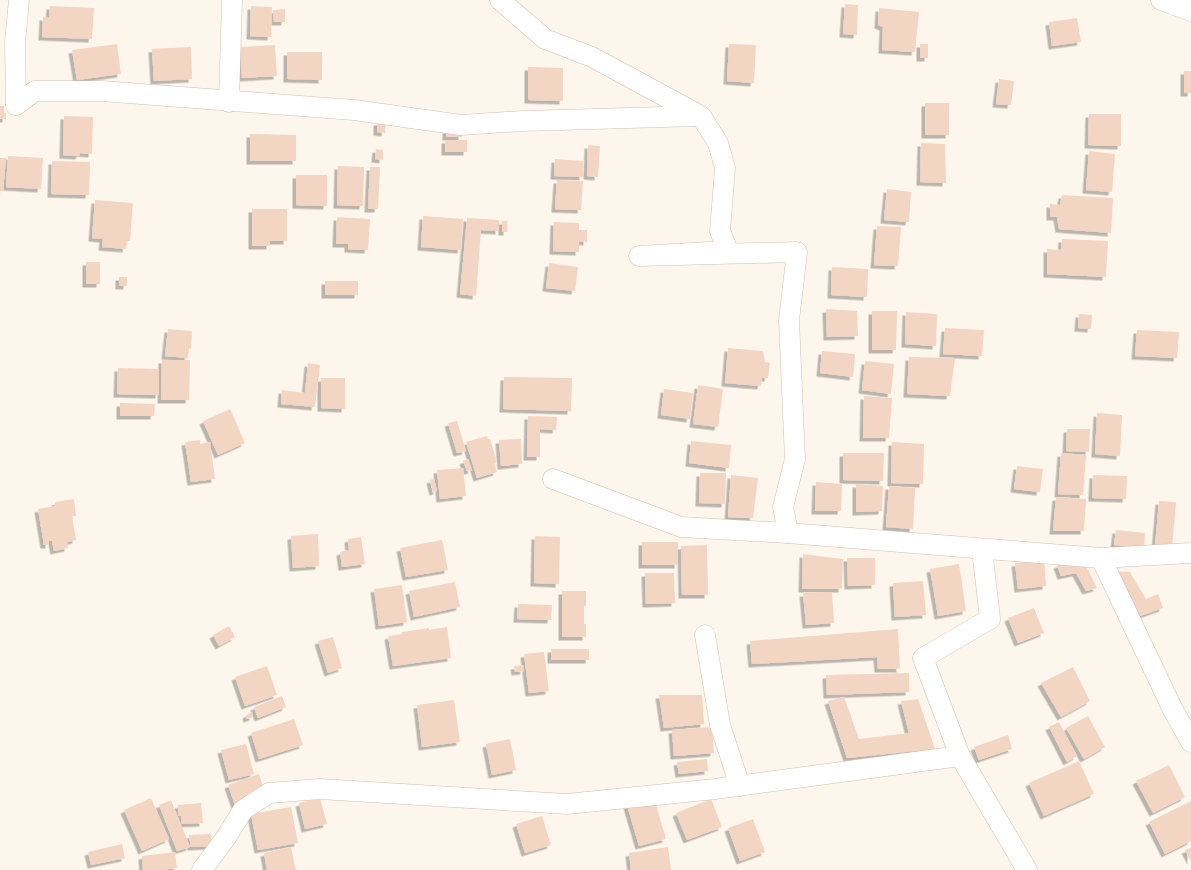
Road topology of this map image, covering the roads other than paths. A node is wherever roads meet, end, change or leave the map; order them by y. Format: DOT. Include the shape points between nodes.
graph roads {
  1 [pos="19,0"];
  2 [pos="232,0"];
  3 [pos="500,0"];
  4 [pos="1161,0"];
  5 [pos="1191,11"];
  6 [pos="229,102"];
  7 [pos="701,116"];
  8 [pos="554,479"];
  9 [pos="788,533"];
  10 [pos="982,549"];
  11 [pos="1191,553"];
  12 [pos="1101,558"];
  13 [pos="705,635"];
  14 [pos="1191,742"];
  15 [pos="960,756"];
  16 [pos="740,786"];
  17 [pos="202,870"];
  18 [pos="1027,870"];
  1 -- 6 [label="street" via="15,42 16,105 35,91 102,91"];
  2 -- 6 [label="street"];
  3 -- 7 [label="street" via="545,38 592,57"];
  4 -- 5 [label="street"];
  6 -- 7 [label="street" via="354,110 461,125"];
  7 -- 9 [label="street" via="718,143 724,168 720,231 728,250 639,256 797,252 789,320 795,459 783,507"];
  8 -- 9 [label="street" via="681,526"];
  9 -- 10 [label="street"];
  10 -- 12 [label="street"];
  10 -- 15 [label="street" via="990,619 923,658"];
  11 -- 12 [label="street"];
  12 -- 14 [label="street" via="1173,710"];
  13 -- 16 [label="street" via="720,725"];
  15 -- 16 [label="street"];
  15 -- 18 [label="street"];
  16 -- 17 [label="street" via="566,804 320,789 269,793 243,810 225,840"];
}
